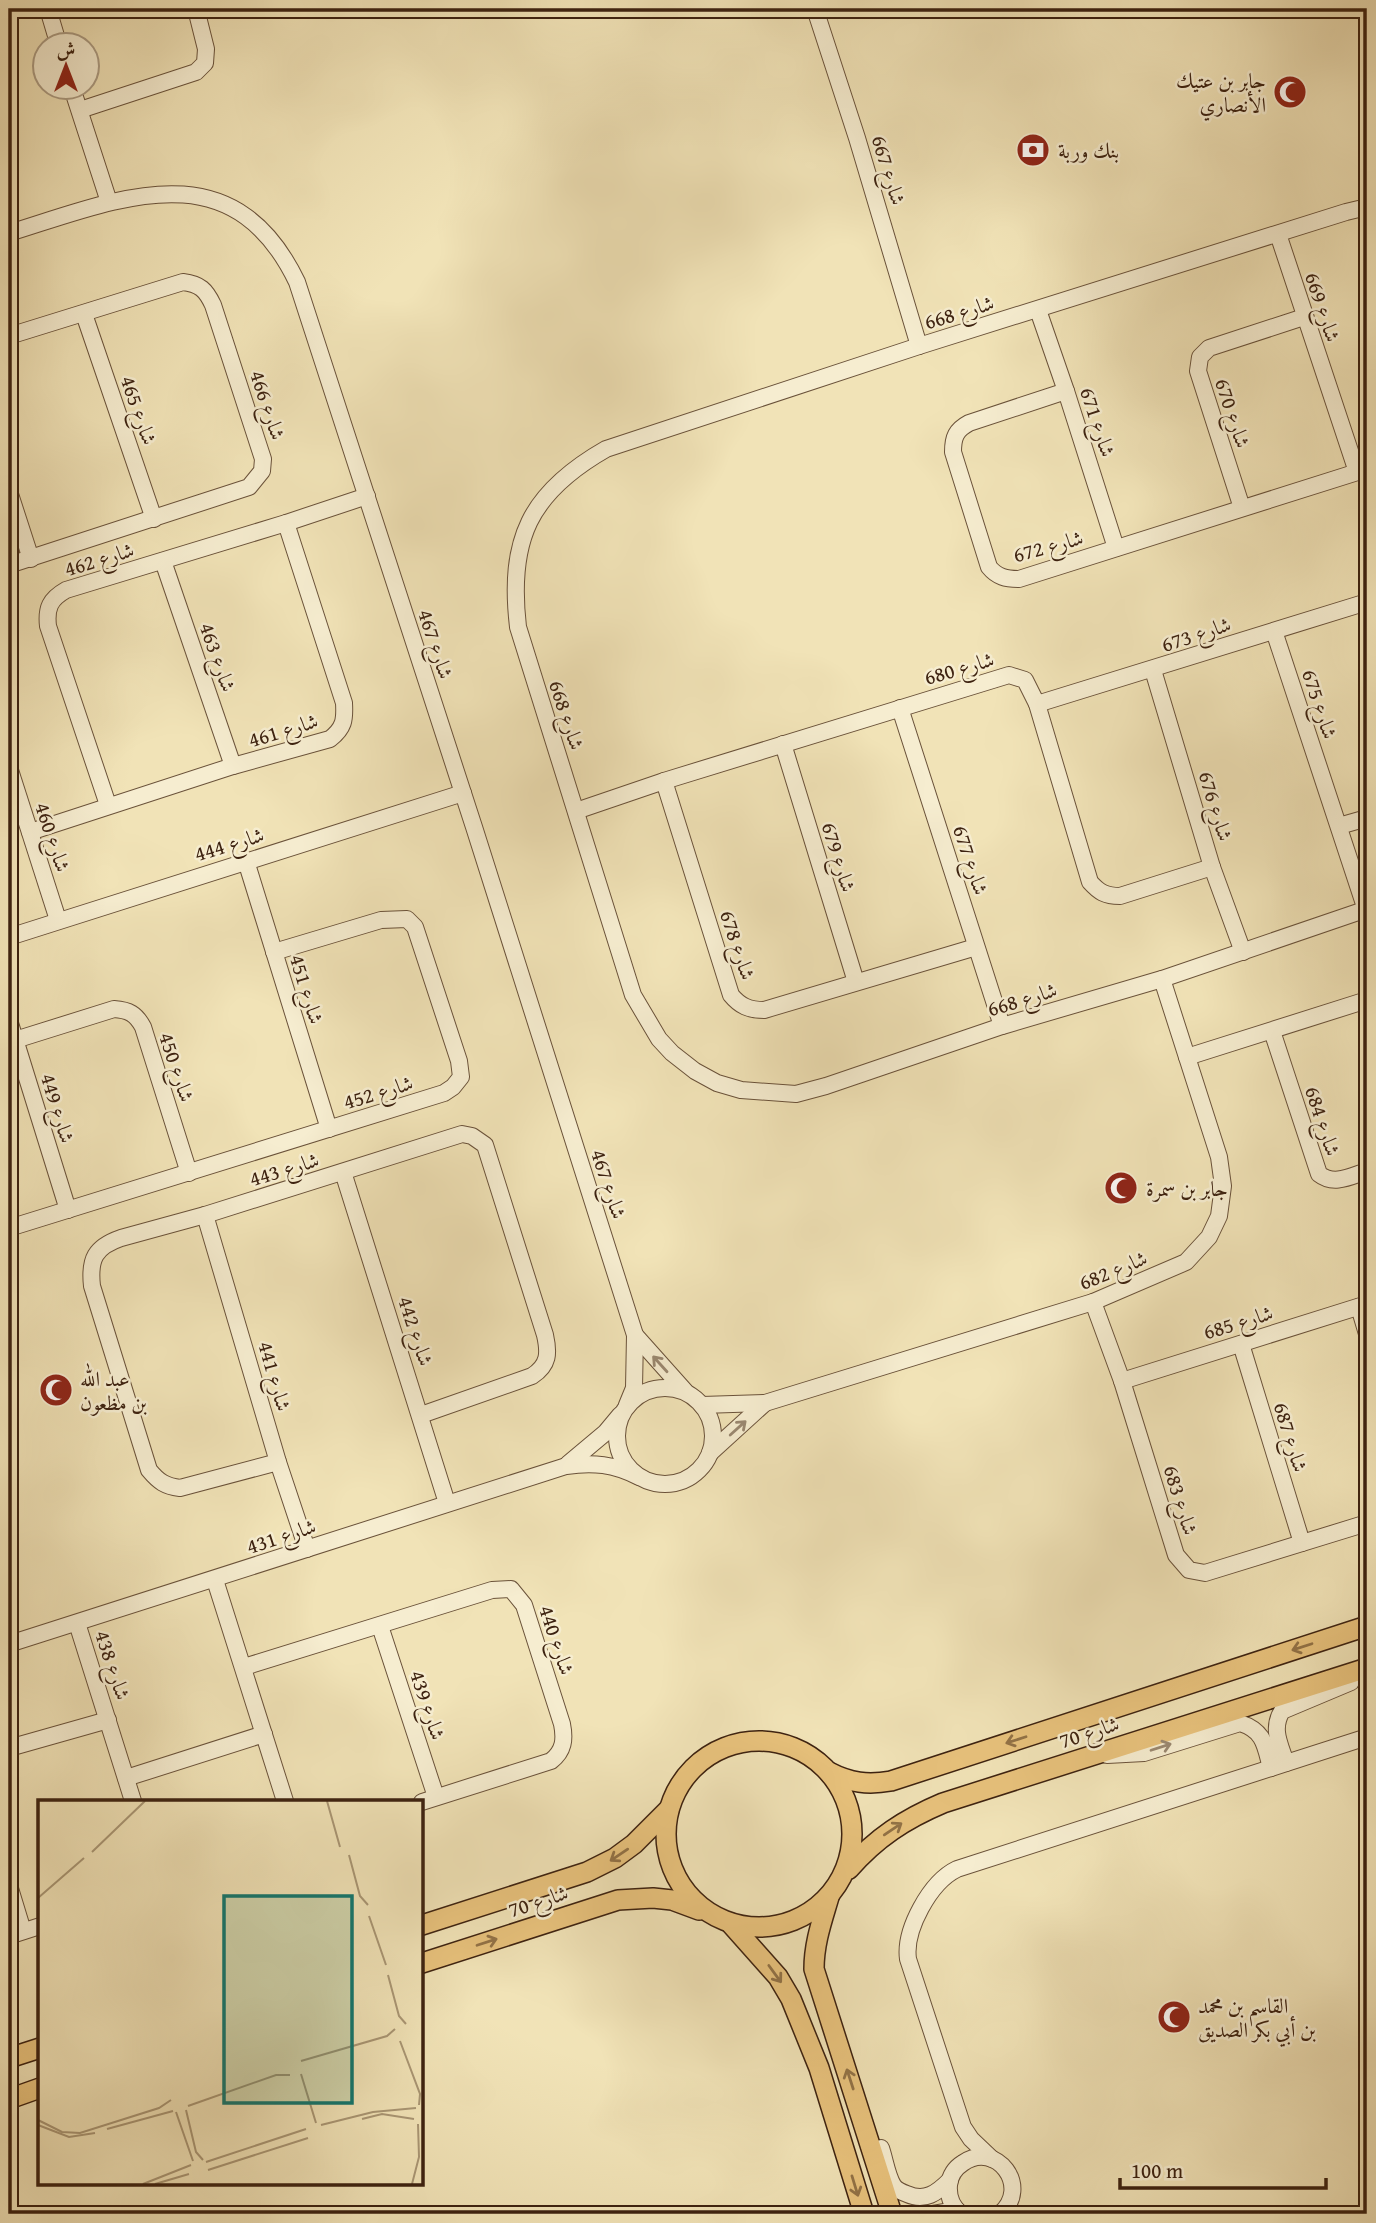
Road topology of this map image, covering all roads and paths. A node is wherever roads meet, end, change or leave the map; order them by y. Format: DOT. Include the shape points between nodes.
graph roads {
  1 [pos="48,9"];
  2 [pos="196,9"];
  3 [pos="815,9"];
  4 [pos="55,32"];
  5 [pos="77,102"];
  6 [pos="80,110"];
  7 [pos="1367,197"];
  8 [pos="108,202"];
  9 [pos="1367,207"];
  10 [pos="1346,212"];
  11 [pos="9,233"];
  12 [pos="1278,234"];
  13 [pos="1038,310"];
  14 [pos="84,314"];
  15 [pos="1304,317"];
  16 [pos="9,336"];
  17 [pos="919,346"];
  18 [pos="1066,391"];
  19 [pos="1362,470"];
  20 [pos="9,491"];
  21 [pos="368,496"];
  22 [pos="1242,509"];
  23 [pos="154,519"];
  24 [pos="286,523"];
  25 [pos="1116,548"];
  26 [pos="30,559"];
  27 [pos="163,561"];
  28 [pos="9,565"];
  29 [pos="1367,602"];
  30 [pos="1274,631"];
  31 [pos="1153,670"];
  32 [pos="1037,704"];
  33 [pos="900,708"];
  34 [pos="783,744"];
  35 [pos="233,766"];
  36 [pos="9,767"];
  37 [pos="664,781"];
  38 [pos="463,793"];
  39 [pos="108,805"];
  40 [pos="576,811"];
  41 [pos="1367,818"];
  42 [pos="1339,826"];
  43 [pos="30,832"];
  44 [pos="246,861"];
  45 [pos="1212,867"];
  46 [pos="1366,910"];
  47 [pos="58,920"];
  48 [pos="9,937"];
  49 [pos="976,947"];
  50 [pos="274,953"];
  51 [pos="1243,953"];
  52 [pos="1162,979"];
  53 [pos="856,982"];
  54 [pos="1367,1000"];
  55 [pos="9,1020"];
  56 [pos="1002,1026"];
  57 [pos="1272,1031"];
  58 [pos="15,1040"];
  59 [pos="1187,1057"];
  60 [pos="329,1129"];
  61 [pos="1367,1171"];
  62 [pos="343,1172"];
  63 [pos="190,1173"];
  64 [pos="68,1210"];
  65 [pos="205,1214"];
  66 [pos="9,1228"];
  67 [pos="1093,1302"];
  68 [pos="1363,1306"];
  69 [pos="1367,1334"];
  70 [pos="635,1335"];
  71 [pos="1241,1344"];
  72 [pos="1122,1381"];
  73 [pos="686,1392"];
  74 [pos="765,1404"];
  75 [pos="702,1405"];
  76 [pos="625,1408"];
  77 [pos="421,1415"];
  78 [pos="710,1453"];
  79 [pos="278,1462"];
  80 [pos="566,1466"];
  81 [pos="639,1477"];
  82 [pos="447,1503"];
  83 [pos="1367,1523"];
  84 [pos="1302,1543"];
  85 [pos="307,1549"];
  86 [pos="215,1580"];
  87 [pos="77,1623"];
  88 [pos="380,1626"];
  89 [pos="1367,1626"];
  90 [pos="9,1644"];
  91 [pos="244,1667"];
  92 [pos="1367,1668"];
  93 [pos="1367,1675"];
  94 [pos="108,1720"];
  95 [pos="264,1734"];
  96 [pos="1367,1737"];
  97 [pos="9,1748"];
  98 [pos="1094,1754"];
  99 [pos="1279,1766"];
  100 [pos="829,1772"];
  101 [pos="126,1778"];
  102 [pos="133,1800"];
  103 [pos="285,1800"];
  104 [pos="429,1800"];
  105 [pos="669,1809"];
  106 [pos="844,1875"];
  107 [pos="9,1885"];
  108 [pos="830,1896"];
  109 [pos="710,1914"];
  110 [pos="730,1923"];
  111 [pos="424,1924"];
  112 [pos="38,1927"];
  113 [pos="16,1933"];
  114 [pos="424,1962"];
  115 [pos="38,2049"];
  116 [pos="9,2058"];
  117 [pos="38,2089"];
  118 [pos="9,2099"];
  119 [pos="865,2127"];
  120 [pos="963,2127"];
  121 [pos="992,2159"];
  122 [pos="960,2165"];
  123 [pos="950,2180"];
  124 [pos="959,2212"];
  125 [pos="864,2214"];
  126 [pos="892,2214"];
  127 [pos="933,2214"];
  128 [pos="1002,2214"];
  1 -- 4 [label="street"];
  2 -- 6 [label="street" via="206,49 205,63 197,72"];
  3 -- 17 [label="street, شارع 667"];
  5 -- 6 [label="street"];
  6 -- 8 [label="street"];
  7 -- 10 [label="street, شارع 668"];
  8 -- 11 [label="street, شارع 467"];
  8 -- 21 [label="street, شارع 467" via="151,194 201,196 253,220 268,236 297,282"];
  9 -- 10 [label="street, شارع 668"];
  10 -- 12 [label="street, شارع 668"];
  12 -- 13 [label="street, شارع 668"];
  12 -- 15 [label="street, شارع 669"];
  13 -- 17 [label="street, شارع 668"];
  13 -- 18 [label="street, شارع 671"];
  14 -- 16 [label="street, شارع 466"];
  14 -- 23 [label="street, شارع 465"];
  14 -- 23 [label="street, شارع 466" via="183,282 207,290 214,305 263,459 262,471 249,487"];
  15 -- 19 [label="street, شارع 669"];
  15 -- 22 [label="street, شارع 670" via="1209,348 1200,357 1198,371"];
  17 -- 40 [label="street, شارع 668" via="606,449 577,465 536,509 523,533 515,566 518,627"];
  18 -- 25 [label="street, شارع 671"];
  18 -- 25 [label="street, شارع 672" via="969,423 956,434 953,452 989,566 1002,578 1019,579"];
  19 -- 22 [label="street, شارع 672"];
  20 -- 26 [label="street"];
  21 -- 24 [label="street, شارع 462"];
  21 -- 38 [label="street, شارع 467"];
  22 -- 25 [label="street, شارع 672"];
  23 -- 26 [label="street, شارع 466"];
  24 -- 27 [label="street, شارع 462"];
  24 -- 35 [label="street, شارع 461" via="344,703 344,725 330,740"];
  26 -- 28 [label="street, شارع 466"];
  27 -- 35 [label="street, شارع 463"];
  27 -- 39 [label="street, شارع 462" via="66,590 49,605 48,626"];
  29 -- 30 [label="street, شارع 673"];
  30 -- 31 [label="street, شارع 673"];
  30 -- 42 [label="street, شارع 675"];
  31 -- 32 [label="street, شارع 673"];
  31 -- 45 [label="street, شارع 676"];
  32 -- 33 [label="street, شارع 680" via="1025,680 1009,675"];
  32 -- 45 [label="street, شارع 680" via="1090,882 1098,891 1119,897"];
  33 -- 34 [label="street, شارع 680"];
  33 -- 49 [label="street, شارع 677"];
  34 -- 37 [label="street, شارع 680"];
  34 -- 53 [label="street, شارع 679"];
  35 -- 39 [label="street, شارع 461"];
  36 -- 43 [label="street, شارع 460"];
  37 -- 40 [label="street, شارع 680"];
  37 -- 53 [label="street, شارع 678" via="731,995 738,1004 764,1010"];
  38 -- 44 [label="street, شارع 444"];
  38 -- 70 [label="street, شارع 467"];
  39 -- 43 [label="street, شارع 461"];
  40 -- 56 [label="street, شارع 668" via="624,971 646,1021 672,1054 717,1083 741,1090 796,1094"];
  41 -- 42 [label="street"];
  42 -- 46 [label="street, شارع 675"];
  43 -- 47 [label="street, شارع 460"];
  44 -- 47 [label="street, شارع 444"];
  44 -- 50 [label="street, شارع 451"];
  45 -- 51 [label="street, شارع 676"];
  46 -- 51 [label="street, شارع 668"];
  47 -- 48 [label="street, شارع 444"];
  49 -- 53 [label="street, شارع 678"];
  49 -- 56 [label="street, شارع 677"];
  50 -- 60 [label="street, شارع 451"];
  50 -- 60 [label="street, شارع 452" via="381,920 407,919 415,927 459,1061 461,1077 444,1093"];
  51 -- 52 [label="street, شارع 668"];
  52 -- 56 [label="street, شارع 668"];
  52 -- 59 [label="street, شارع 682"];
  54 -- 57 [label="street"];
  55 -- 58 [label="street, شارع 449"];
  57 -- 59 [label="street"];
  57 -- 61 [label="street, شارع 684" via="1319,1174 1339,1180"];
  58 -- 63 [label="street, شارع 450" via="114,1009 137,1016"];
  58 -- 64 [label="street, شارع 449"];
  59 -- 67 [label="street, شارع 682" via="1219,1157 1223,1185 1219,1216 1209,1237 1186,1262"];
  60 -- 63 [label="street, شارع 452"];
  62 -- 65 [label="street, شارع 443"];
  62 -- 77 [label="street, شارع 442"];
  62 -- 77 [label="street, شارع 443" via="462,1134 485,1145 545,1335 546,1362 532,1376"];
  63 -- 64 [label="street, شارع 452"];
  64 -- 66 [label="street, شارع 452"];
  65 -- 79 [label="street, شارع 441"];
  65 -- 79 [label="street, شارع 443" via="110,1242 95,1253 92,1286 149,1470 156,1479 180,1488"];
  67 -- 72 [label="street, شارع 683"];
  67 -- 74 [label="street, شارع 682"];
  68 -- 69 [label="street"];
  68 -- 71 [label="street, شارع 685"];
  73 -- 70 [label="street, شارع 467, one-way"];
  70 -- 76 [label="street, شارع 467" via="634,1388"];
  71 -- 72 [label="street, شارع 685"];
  71 -- 84 [label="street, شارع 687"];
  72 -- 84 [label="street, شارع 683" via="1175,1555 1189,1570 1205,1573"];
  73 -- 75 [label="street"];
  73 -- 76 [label="street" via="648,1390"];
  74 -- 75 [label="street, شارع 682"];
  78 -- 74 [label="street, شارع 682, one-way"];
  75 -- 78 [label="street" via="713,1428"];
  76 -- 80 [label="street, شارع 431" via="605,1433"];
  76 -- 81 [label="street" via="617,1428 617,1447 625,1464"];
  77 -- 82 [label="street, شارع 442"];
  78 -- 81 [label="street" via="702,1468 688,1479 672,1484"];
  79 -- 85 [label="street, شارع 441"];
  80 -- 81 [label="street, شارع 431" via="610,1464"];
  80 -- 82 [label="street, شارع 431"];
  82 -- 85 [label="street, شارع 431"];
  83 -- 84 [label="street, شارع 683"];
  85 -- 86 [label="street, شارع 431"];
  86 -- 87 [label="street, شارع 431"];
  86 -- 91 [label="street"];
  87 -- 90 [label="street, شارع 431"];
  87 -- 94 [label="street, شارع 438"];
  88 -- 91 [label="street, شارع 440"];
  88 -- 104 [label="street, شارع 439"];
  88 -- 104 [label="street, شارع 440" via="511,1589 524,1605 562,1724 562,1748 551,1761"];
  89 -- 100 [label="main road, شارع 70, one-way" via="891,1781 852,1782"];
  91 -- 95 [label="street"];
  92 -- 98 [label="main road, شارع 70"];
  93 -- 99 [label="street" via="1282,1711 1275,1731"];
  94 -- 97 [label="street, شارع 438"];
  94 -- 101 [label="street, شارع 438"];
  95 -- 101 [label="street"];
  95 -- 103 [label="street"];
  96 -- 99 [label="street"];
  98 -- 99 [label="street, one-way" via="1144,1753 1240,1723 1253,1727"];
  106 -- 98 [label="main road, شارع 70, one-way" via="880,1838 914,1815"];
  99 -- 120 [label="street" via="957,1869 937,1884 910,1929 907,1952"];
  100 -- 105 [label="main road" via="794,1748 766,1741 738,1744 695,1767"];
  100 -- 106 [label="main road" via="850,1811 853,1833"];
  101 -- 102 [label="street, شارع 438"];
  105 -- 109 [label="main road" via="666,1839 672,1868 687,1894"];
  105 -- 111 [label="main road, شارع 70, one-way" via="634,1844 587,1872"];
  106 -- 108 [label="main road"];
  107 -- 113 [label="street"];
  108 -- 110 [label="main road" via="809,1914 784,1924 757,1928"];
  119 -- 108 [label="main road, one-way" via="814,1969 817,1935"];
  109 -- 110 [label="main road"];
  114 -- 109 [label="main road, شارع 70, one-way" via="618,1900 673,1900"];
  110 -- 125 [label="main road, one-way" via="778,1977 791,1999 819,2068"];
  112 -- 113 [label="street"];
  115 -- 116 [label="main road"];
  117 -- 118 [label="main road"];
  119 -- 123 [label="street" via="878,2142 900,2192 914,2198 930,2196"];
  119 -- 126 [label="main road"];
  120 -- 121 [label="street"];
  120 -- 122 [label="street"];
  121 -- 122 [label="street" via="975,2157"];
  121 -- 128 [label="street" via="1007,2170 1013,2187"];
  122 -- 123 [label="street"];
  123 -- 124 [label="street" via="949,2196"];
  124 -- 127 [label="street"];
}
